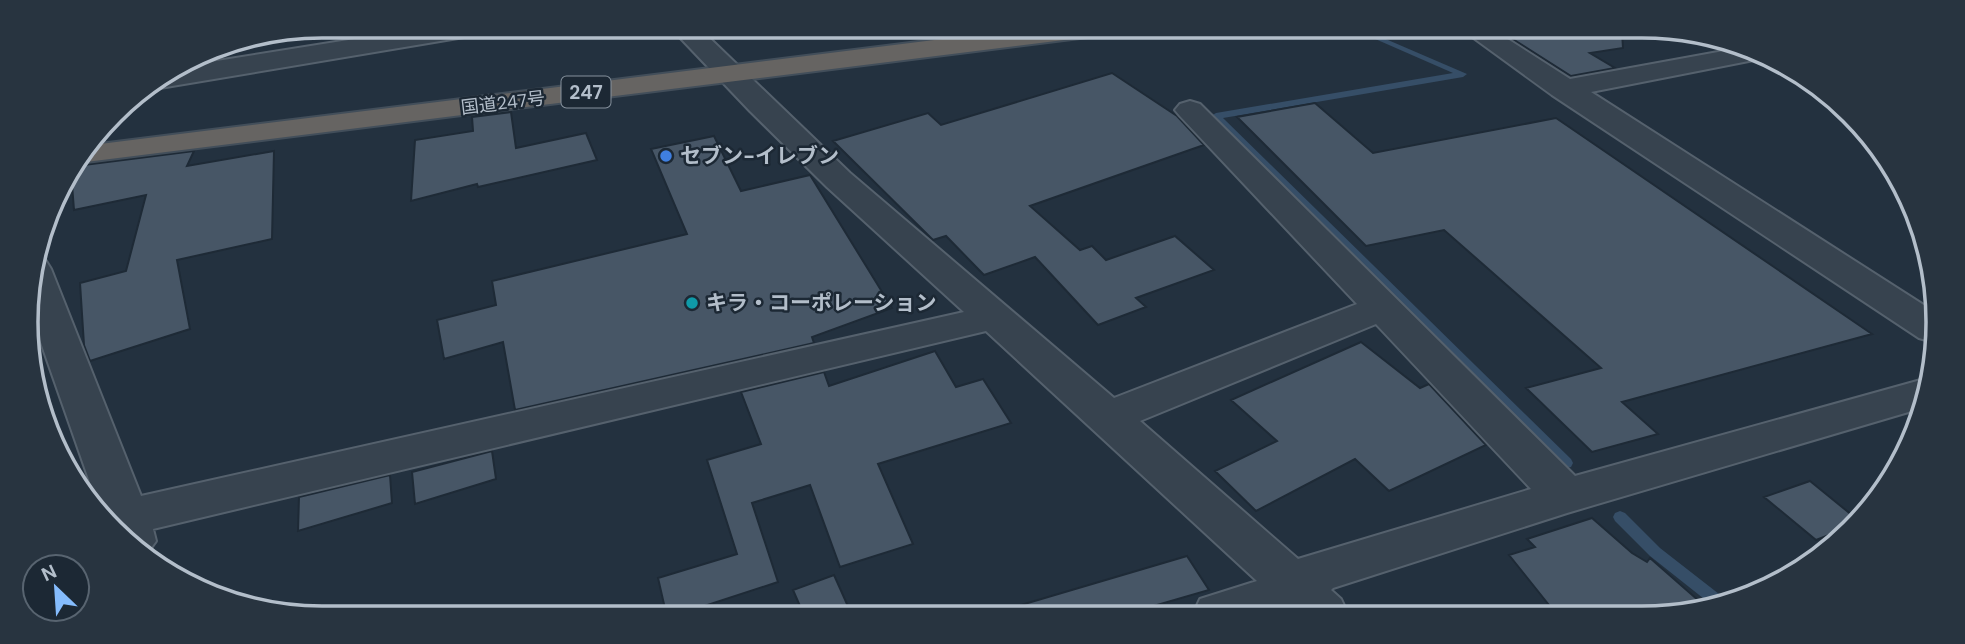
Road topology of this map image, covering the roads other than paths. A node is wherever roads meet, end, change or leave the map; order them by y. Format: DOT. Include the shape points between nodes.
graph roads {
  1 [pos="409,38"];
  2 [pos="694,38"];
  3 [pos="1014,38"];
  4 [pos="1488,38"];
  5 [pos="1740,56"];
  6 [pos="727,73"];
  7 [pos="181,76"];
  8 [pos="1562,89"];
  9 [pos="1191,110"];
  10 [pos="93,154"];
  11 [pos="41,289"];
  12 [pos="1384,307"];
  13 [pos="991,318"];
  14 [pos="1926,324"];
  15 [pos="1917,395"];
  16 [pos="1110,416"];
  17 [pos="1566,496"];
  18 [pos="130,530"];
  19 [pos="1310,602"];
  20 [pos="1279,606"];
  1 -- 7 [label="street"];
  2 -- 6 [label="street"];
  3 -- 6 [label="highway, 国道247号 / 247"];
  4 -- 8 [label="street"];
  5 -- 8 [label="street"];
  6 -- 10 [label="highway, 国道247号 / 247"];
  6 -- 13 [label="street"];
  8 -- 14 [label="street"];
  9 -- 12 [label="street"];
  11 -- 18 [label="street"];
  12 -- 16 [label="street"];
  12 -- 17 [label="street"];
  13 -- 16 [label="street"];
  13 -- 18 [label="street"];
  15 -- 17 [label="street"];
  16 -- 19 [label="street"];
  17 -- 19 [label="street" via="1316,573"];
  19 -- 20 [label="street"];
}
